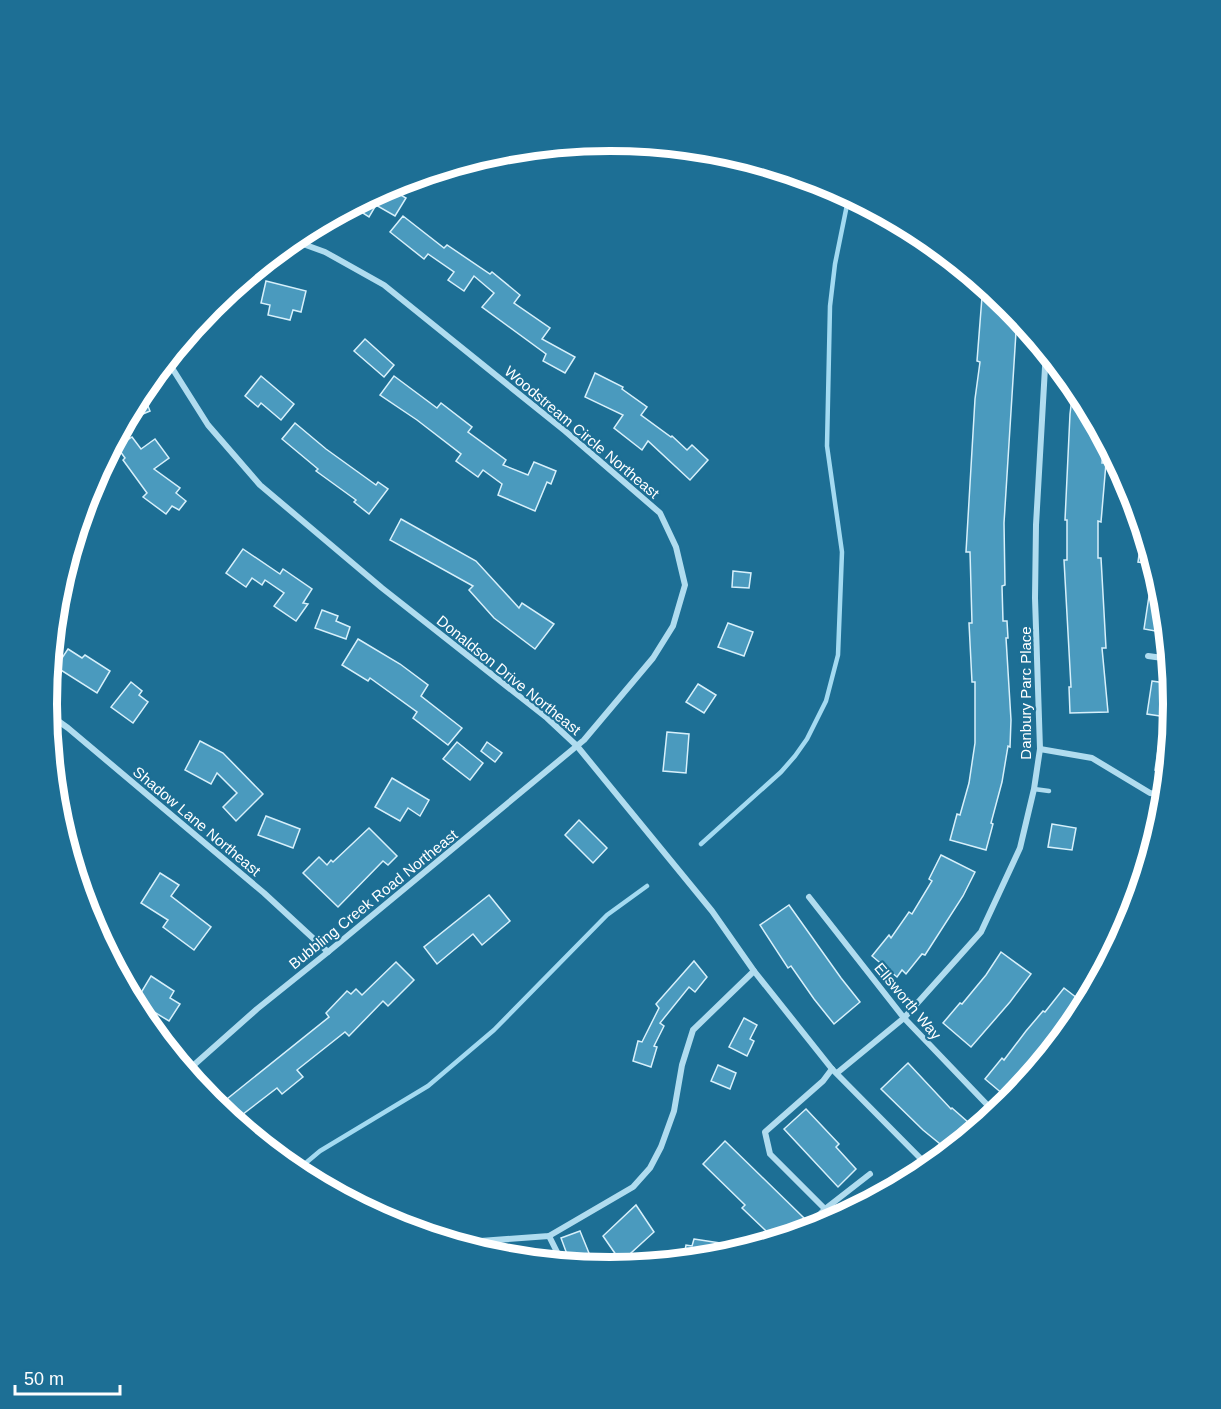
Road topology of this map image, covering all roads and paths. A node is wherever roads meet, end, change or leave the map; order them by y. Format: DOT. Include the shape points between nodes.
graph roads {
  1 [pos="303,244"];
  2 [pos="1045,362"];
  3 [pos="172,367"];
  4 [pos="1148,656"];
  5 [pos="1162,658"];
  6 [pos="57,720"];
  7 [pos="577,746"];
  8 [pos="1040,749"];
  9 [pos="1034,789"];
  10 [pos="1048,792"];
  11 [pos="1156,794"];
  12 [pos="809,897"];
  13 [pos="328,952"];
  14 [pos="754,971"];
  15 [pos="904,1018"];
  16 [pos="192,1067"];
  17 [pos="835,1071"];
  18 [pos="990,1107"];
  19 [pos="923,1161"];
  20 [pos="870,1174"];
  21 [pos="825,1209"];
  22 [pos="816,1218"];
  23 [pos="549,1236"];
  24 [pos="480,1242"];
  25 [pos="559,1255"];
  1 -- 7 [label="street, Woodstream Circle Northeast" via="326,252 384,285 660,513 676,547 685,585 673,626 653,658"];
  2 -- 8 [label="street, Danbury Parc Place" via="1036,525"];
  3 -- 7 [label="street, Donaldson Drive Northeast" via="208,425 260,485"];
  4 -- 5 [label="street"];
  6 -- 13 [label="street, Shadow Lane Northeast" via="264,893"];
  7 -- 13 [label="street, Bubbling Creek Road Northeast"];
  7 -- 14 [label="street, Donaldson Drive Northeast" via="712,911"];
  8 -- 9 [label="street, Danbury Parc Place"];
  8 -- 11 [label="street" via="1092,758"];
  9 -- 10 [label="lane"];
  9 -- 15 [label="street, Danbury Parc Place" via="1020,848 981,933"];
  12 -- 15 [label="street, Ellsworth Way"];
  13 -- 16 [label="street, Bubbling Creek Road Northeast"];
  14 -- 17 [label="street, Donaldson Drive Northeast"];
  14 -- 23 [label="street" via="693,1030 674,1111 650,1168 633,1187"];
  15 -- 17 [label="street, Danbury Parc Place"];
  15 -- 18 [label="street, Ellsworth Way"];
  17 -- 19 [label="street, Donaldson Drive Northeast"];
  17 -- 21 [label="street, Danbury Parc Place" via="765,1132 770,1154"];
  20 -- 21 [label="street"];
  21 -- 22 [label="street"];
  23 -- 24 [label="street"];
  23 -- 25 [label="street"];
}
